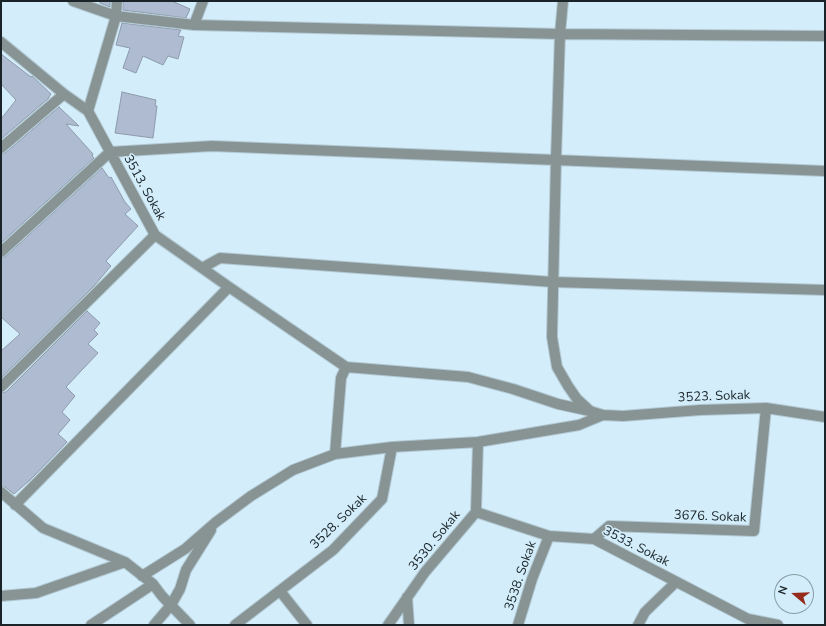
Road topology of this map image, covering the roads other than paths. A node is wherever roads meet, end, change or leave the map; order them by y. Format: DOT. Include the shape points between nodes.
graph roads {
  1 [pos="73,1"];
  2 [pos="117,1"];
  3 [pos="202,1"];
  4 [pos="563,1"];
  5 [pos="116,16"];
  6 [pos="194,25"];
  7 [pos="560,34"];
  8 [pos="825,36"];
  9 [pos="1,42"];
  10 [pos="64,94"];
  11 [pos="88,111"];
  12 [pos="1,148"];
  13 [pos="110,152"];
  14 [pos="556,159"];
  15 [pos="825,172"];
  16 [pos="155,235"];
  17 [pos="1,252"];
  18 [pos="202,268"];
  19 [pos="553,282"];
  20 [pos="229,287"];
  21 [pos="825,290"];
  22 [pos="346,367"];
  23 [pos="1,387"];
  24 [pos="766,408"];
  25 [pos="590,411"];
  26 [pos="603,415"];
  27 [pos="825,417"];
  28 [pos="478,442"];
  29 [pos="392,447"];
  30 [pos="335,454"];
  31 [pos="1,492"];
  32 [pos="15,505"];
  33 [pos="476,512"];
  34 [pos="216,522"];
  35 [pos="549,536"];
  36 [pos="594,539"];
  37 [pos="125,562"];
  38 [pos="142,576"];
  39 [pos="676,582"];
  40 [pos="153,584"];
  41 [pos="280,591"];
  42 [pos="1,596"];
  43 [pos="408,597"];
  44 [pos="171,605"];
  45 [pos="748,622"];
  46 [pos="91,625"];
  47 [pos="154,625"];
  48 [pos="190,625"];
  49 [pos="235,625"];
  50 [pos="307,625"];
  51 [pos="388,625"];
  52 [pos="409,625"];
  53 [pos="518,625"];
  54 [pos="638,625"];
  55 [pos="778,625"];
  1 -- 5 [label="street"];
  2 -- 5 [label="street"];
  3 -- 6 [label="street"];
  4 -- 7 [label="street"];
  5 -- 6 [label="street"];
  5 -- 11 [label="street"];
  6 -- 7 [label="street"];
  7 -- 8 [label="street"];
  7 -- 14 [label="street"];
  9 -- 10 [label="street, 3513. Sokak"];
  10 -- 11 [label="street, 3513. Sokak"];
  10 -- 12 [label="street"];
  11 -- 13 [label="street, 3513. Sokak"];
  13 -- 14 [label="street" via="212,146"];
  13 -- 16 [label="street, 3513. Sokak"];
  13 -- 17 [label="street"];
  14 -- 15 [label="street"];
  14 -- 19 [label="street"];
  16 -- 18 [label="street, 3513. Sokak"];
  16 -- 23 [label="street"];
  18 -- 19 [label="street" via="220,258"];
  18 -- 20 [label="street, 3513. Sokak"];
  19 -- 21 [label="street"];
  19 -- 25 [label="street" via="552,337 557,367 577,399"];
  20 -- 22 [label="street, 3513. Sokak"];
  20 -- 32 [label="street"];
  22 -- 25 [label="street" via="468,377"];
  22 -- 30 [label="street" via="341,378"];
  24 -- 26 [label="street, 3523. Sokak"];
  24 -- 27 [label="street, 3523. Sokak"];
  24 -- 36 [label="street, 3676. Sokak" via="754,531 609,526"];
  25 -- 26 [label="street"];
  26 -- 28 [label="street" via="579,425"];
  28 -- 29 [label="street"];
  28 -- 33 [label="street, 3530. Sokak"];
  29 -- 30 [label="street"];
  29 -- 41 [label="street, 3528. Sokak" via="382,499 333,550"];
  30 -- 34 [label="street" via="293,470"];
  31 -- 32 [label="street"];
  32 -- 37 [label="street" via="43,528"];
  33 -- 35 [label="street, 3533. Sokak"];
  33 -- 43 [label="street, 3530. Sokak" via="425,572"];
  34 -- 38 [label="street" via="185,549"];
  34 -- 44 [label="street" via="186,570"];
  35 -- 36 [label="street, 3533. Sokak"];
  35 -- 53 [label="street, 3538. Sokak"];
  36 -- 39 [label="street, 3533. Sokak"];
  37 -- 38 [label="street"];
  37 -- 42 [label="street" via="36,593"];
  38 -- 40 [label="street"];
  39 -- 45 [label="street, 3533. Sokak"];
  39 -- 54 [label="street" via="646,612"];
  40 -- 44 [label="street"];
  40 -- 46 [label="street"];
  41 -- 49 [label="street, 3528. Sokak"];
  41 -- 50 [label="street"];
  43 -- 51 [label="street, 3530. Sokak"];
  43 -- 52 [label="street"];
  44 -- 47 [label="street"];
  44 -- 48 [label="street"];
  45 -- 55 [label="street, 3533. Sokak"];
}
